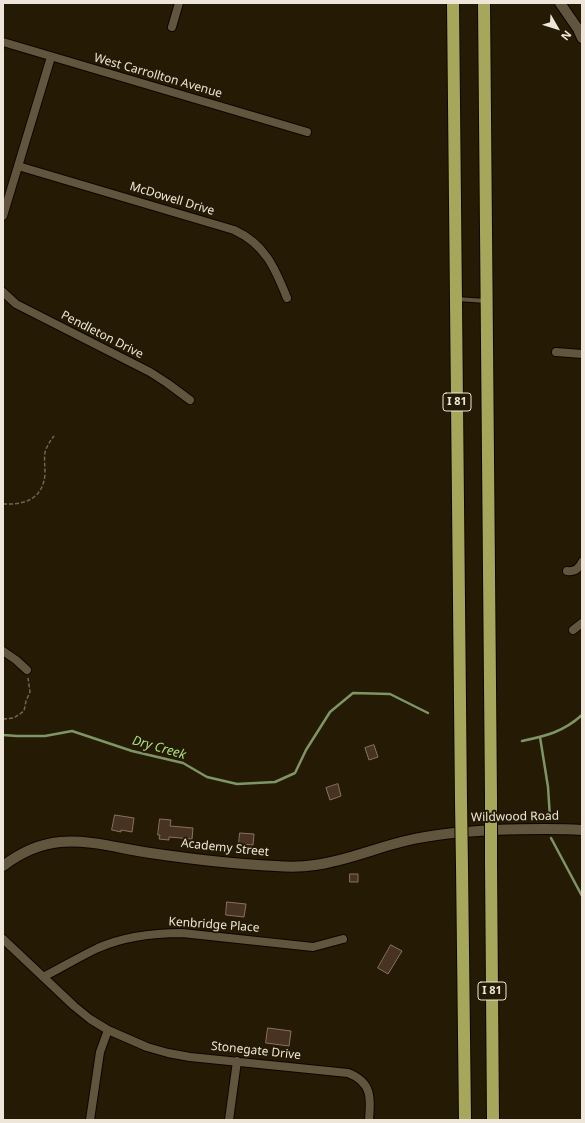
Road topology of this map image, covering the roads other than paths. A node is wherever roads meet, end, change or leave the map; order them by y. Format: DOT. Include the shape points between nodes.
graph roads {
  1 [pos="179,3"];
  2 [pos="453,3"];
  3 [pos="484,3"];
  4 [pos="560,3"];
  5 [pos="172,27"];
  6 [pos="582,38"];
  7 [pos="3,42"];
  8 [pos="50,57"];
  9 [pos="307,132"];
  10 [pos="18,166"];
  11 [pos="3,216"];
  12 [pos="3,292"];
  13 [pos="287,298"];
  14 [pos="456,299"];
  15 [pos="486,301"];
  16 [pos="556,352"];
  17 [pos="582,354"];
  18 [pos="190,400"];
  19 [pos="582,562"];
  20 [pos="567,571"];
  21 [pos="582,623"];
  22 [pos="574,630"];
  23 [pos="3,651"];
  24 [pos="27,670"];
  25 [pos="582,830"];
  26 [pos="448,832"];
  27 [pos="3,866"];
  28 [pos="3,939"];
  29 [pos="343,939"];
  30 [pos="43,977"];
  31 [pos="108,1030"];
  32 [pos="238,1061"];
  33 [pos="90,1120"];
  34 [pos="229,1120"];
  35 [pos="369,1120"];
  36 [pos="465,1120"];
  37 [pos="493,1120"];
  1 -- 5 [label="street"];
  2 -- 14 [label="highway, I 81"];
  3 -- 15 [label="highway, I 81"];
  4 -- 6 [label="street"];
  7 -- 8 [label="street, West Carrollton Avenue"];
  8 -- 9 [label="street, West Carrollton Avenue"];
  8 -- 10 [label="street"];
  10 -- 11 [label="street"];
  10 -- 13 [label="street, McDowell Drive" via="234,230 262,250"];
  12 -- 18 [label="street, Pendleton Drive" via="16,304 150,372"];
  14 -- 15 [label="lane"];
  14 -- 36 [label="highway, I 81, bridge"];
  15 -- 37 [label="highway, I 81, bridge"];
  16 -- 17 [label="street"];
  19 -- 20 [label="street" via="574,571"];
  21 -- 22 [label="street"];
  23 -- 24 [label="street"];
  25 -- 26 [label="street, Wildwood Road" via="532,828"];
  26 -- 27 [label="street, Academy Street" via="338,860 299,867 208,860 78,841 48,843"];
  28 -- 30 [label="street, Stonegate Drive"];
  29 -- 30 [label="street, Kenbridge Place" via="313,947 182,933 146,935 99,948"];
  30 -- 31 [label="street, Stonegate Drive" via="74,1006"];
  31 -- 32 [label="street, Stonegate Drive" via="168,1053"];
  31 -- 33 [label="street" via="100,1052"];
  32 -- 34 [label="street"];
  32 -- 35 [label="street, Stonegate Drive" via="354,1075 369,1093"];
}
